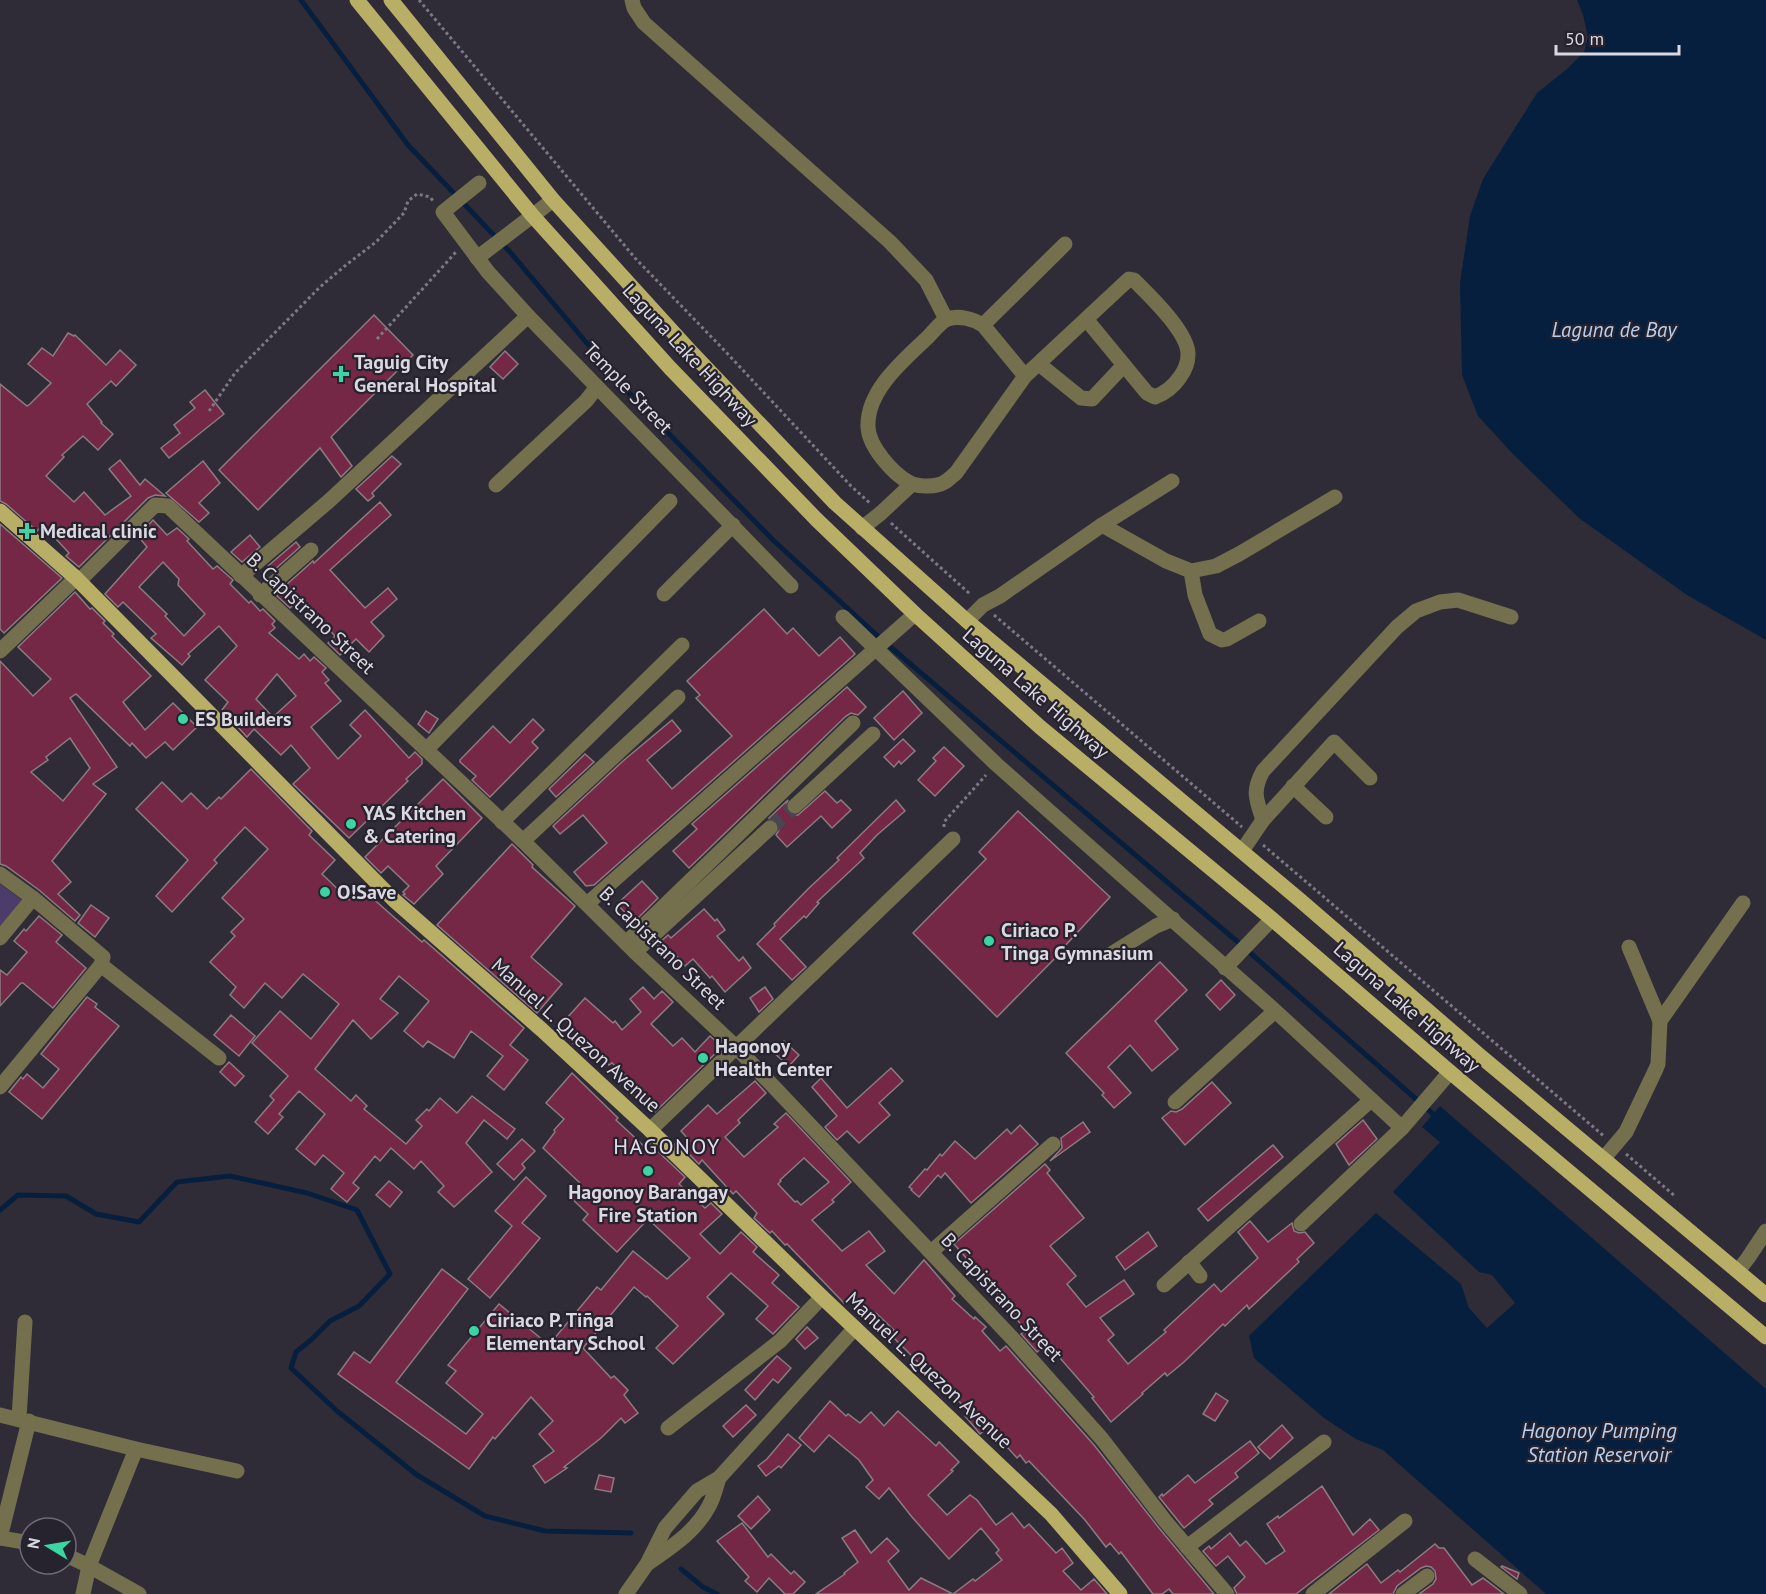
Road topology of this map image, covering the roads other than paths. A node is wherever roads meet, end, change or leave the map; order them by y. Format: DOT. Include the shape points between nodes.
graph roads {
  1 [pos="357,0"];
  2 [pos="391,0"];
  3 [pos="632,0"];
  4 [pos="476,185"];
  5 [pos="553,200"];
  6 [pos="531,215"];
  7 [pos="1065,244"];
  8 [pos="482,255"];
  9 [pos="528,316"];
  10 [pos="946,319"];
  11 [pos="1086,320"];
  12 [pos="983,325"];
  13 [pos="1039,364"];
  14 [pos="1124,365"];
  15 [pos="1025,376"];
  16 [pos="597,387"];
  17 [pos="1172,481"];
  18 [pos="912,484"];
  19 [pos="496,485"];
  20 [pos="1335,497"];
  21 [pos="670,501"];
  22 [pos="3,518"];
  23 [pos="733,525"];
  24 [pos="1102,525"];
  25 [pos="862,528"];
  26 [pos="311,550"];
  27 [pos="1191,571"];
  28 [pos="241,576"];
  29 [pos="76,578"];
  30 [pos="791,586"];
  31 [pos="664,594"];
  32 [pos="260,595"];
  33 [pos="915,615"];
  34 [pos="843,617"];
  35 [pos="1510,617"];
  36 [pos="967,621"];
  37 [pos="1259,621"];
  38 [pos="682,645"];
  39 [pos="877,647"];
  40 [pos="0,651"];
  41 [pos="678,697"];
  42 [pos="854,723"];
  43 [pos="873,734"];
  44 [pos="426,750"];
  45 [pos="1370,778"];
  46 [pos="1293,786"];
  47 [pos="795,806"];
  48 [pos="1326,817"];
  49 [pos="1263,820"];
  50 [pos="502,822"];
  51 [pos="770,828"];
  52 [pos="953,839"];
  53 [pos="523,841"];
  54 [pos="1242,851"];
  55 [pos="0,874"];
  56 [pos="33,898"];
  57 [pos="1743,903"];
  58 [pos="587,904"];
  59 [pos="1272,919"];
  60 [pos="1173,920"];
  61 [pos="0,938"];
  62 [pos="630,947"];
  63 [pos="1629,947"];
  64 [pos="1111,954"];
  65 [pos="102,961"];
  66 [pos="1230,963"];
  67 [pos="1275,1011"];
  68 [pos="1660,1021"];
  69 [pos="736,1047"];
  70 [pos="219,1058"];
  71 [pos="1450,1072"];
  72 [pos="0,1087"];
  73 [pos="1371,1100"];
  74 [pos="1175,1102"];
  75 [pos="1406,1124"];
  76 [pos="650,1130"];
  77 [pos="1053,1144"];
  78 [pos="1604,1158"];
  79 [pos="1301,1224"];
  80 [pos="1765,1234"];
  81 [pos="931,1252"];
  82 [pos="1189,1262"];
  83 [pos="1738,1270"];
  84 [pos="1200,1276"];
  85 [pos="1164,1284"];
  86 [pos="1766,1295"];
  87 [pos="822,1297"];
  88 [pos="25,1322"];
  89 [pos="855,1329"];
  90 [pos="1766,1337"];
  91 [pos="0,1415"];
  92 [pos="24,1420"];
  93 [pos="668,1428"];
  94 [pos="1324,1442"];
  95 [pos="136,1449"];
  96 [pos="237,1471"];
  97 [pos="719,1478"];
  98 [pos="1405,1521"];
  99 [pos="0,1538"];
  100 [pos="18,1542"];
  101 [pos="1187,1547"];
  102 [pos="1475,1559"];
  103 [pos="78,1561"];
  104 [pos="647,1564"];
  105 [pos="89,1566"];
  106 [pos="1427,1576"];
  107 [pos="83,1594"];
  108 [pos="138,1594"];
  109 [pos="626,1594"];
  110 [pos="1120,1594"];
  111 [pos="1227,1594"];
  112 [pos="1313,1594"];
  113 [pos="1403,1594"];
  114 [pos="1520,1594"];
  1 -- 6 [label="main road, Laguna Lake Highway"];
  2 -- 5 [label="main road, Laguna Lake Highway"];
  3 -- 10 [label="street" via="644,23 890,242 926,280"];
  4 -- 8 [label="street, Temple Street" via="446,209 465,241"];
  5 -- 6 [label="street"];
  5 -- 25 [label="main road, Laguna Lake Highway" via="692,353"];
  6 -- 8 [label="street"];
  6 -- 33 [label="main road, Laguna Lake Highway" via="670,368"];
  7 -- 12 [label="street"];
  8 -- 9 [label="street, Temple Street"];
  9 -- 16 [label="street, Temple Street"];
  9 -- 28 [label="street" via="354,479"];
  10 -- 12 [label="street" via="960,318"];
  10 -- 18 [label="street" via="882,385 869,413 867,427 875,449"];
  11 -- 13 [label="street"];
  11 -- 14 [label="street"];
  11 -- 14 [label="street" via="1133,279 1185,339 1189,354 1186,368 1163,394 1155,397 1148,393"];
  12 -- 15 [label="street"];
  13 -- 14 [label="street" via="1080,398 1088,400"];
  13 -- 15 [label="street"];
  15 -- 18 [label="street" via="956,472 936,486"];
  16 -- 19 [label="street"];
  16 -- 23 [label="street, Temple Street"];
  17 -- 24 [label="street"];
  18 -- 25 [label="street"];
  20 -- 27 [label="street" via="1224,562"];
  21 -- 44 [label="street"];
  22 -- 29 [label="main road, Manuel L. Quezon Avenue"];
  23 -- 30 [label="street, Temple Street"];
  23 -- 31 [label="street"];
  24 -- 27 [label="street"];
  24 -- 36 [label="street" via="983,605"];
  25 -- 36 [label="main road, Laguna Lake Highway"];
  26 -- 32 [label="street"];
  27 -- 37 [label="street" via="1195,596 1210,634 1227,639"];
  28 -- 29 [label="street, B. Capistrano Street" via="168,506 155,505 83,577"];
  28 -- 32 [label="street, B. Capistrano Street"];
  29 -- 40 [label="street, B. Capistrano Street"];
  29 -- 76 [label="main road, Manuel L. Quezon Avenue" via="394,900"];
  32 -- 44 [label="street, B. Capistrano Street"];
  33 -- 39 [label="street"];
  33 -- 59 [label="main road, Laguna Lake Highway" via="1040,727"];
  34 -- 39 [label="street"];
  35 -- 49 [label="street" via="1458,600 1416,611 1263,771 1255,796"];
  36 -- 54 [label="main road, Laguna Lake Highway"];
  38 -- 50 [label="street"];
  39 -- 58 [label="street"];
  39 -- 60 [label="street" via="996,764"];
  41 -- 53 [label="street"];
  42 -- 62 [label="street"];
  43 -- 47 [label="street"];
  44 -- 50 [label="street, B. Capistrano Street"];
  45 -- 46 [label="street" via="1334,742"];
  46 -- 48 [label="street"];
  46 -- 49 [label="street"];
  49 -- 54 [label="street"];
  50 -- 53 [label="street, B. Capistrano Street"];
  51 -- 62 [label="street"];
  52 -- 69 [label="street"];
  53 -- 58 [label="street, B. Capistrano Street"];
  54 -- 78 [label="main road, Laguna Lake Highway"];
  55 -- 56 [label="street"];
  56 -- 61 [label="street"];
  56 -- 65 [label="street"];
  57 -- 68 [label="street"];
  58 -- 62 [label="street, B. Capistrano Street"];
  59 -- 66 [label="street"];
  59 -- 71 [label="main road, Laguna Lake Highway"];
  60 -- 64 [label="street"];
  60 -- 66 [label="street"];
  62 -- 69 [label="street, B. Capistrano Street"];
  63 -- 68 [label="street"];
  65 -- 70 [label="street"];
  65 -- 72 [label="street"];
  66 -- 67 [label="street"];
  67 -- 73 [label="street"];
  67 -- 74 [label="street"];
  68 -- 78 [label="street" via="1656,1069 1626,1132"];
  69 -- 76 [label="street"];
  69 -- 81 [label="street, B. Capistrano Street"];
  71 -- 75 [label="street"];
  71 -- 90 [label="main road, Laguna Lake Highway"];
  73 -- 75 [label="street"];
  73 -- 82 [label="street"];
  75 -- 79 [label="street"];
  76 -- 87 [label="main road, Manuel L. Quezon Avenue"];
  77 -- 81 [label="street"];
  78 -- 83 [label="main road, Laguna Lake Highway"];
  80 -- 83 [label="street"];
  81 -- 101 [label="street, B. Capistrano Street" via="1095,1431"];
  82 -- 84 [label="street"];
  82 -- 85 [label="street"];
  83 -- 86 [label="main road, Laguna Lake Highway"];
  87 -- 89 [label="main road, Manuel L. Quezon Avenue"];
  87 -- 93 [label="street" via="780,1341"];
  88 -- 92 [label="street"];
  89 -- 97 [label="street"];
  89 -- 110 [label="main road, Manuel L. Quezon Avenue" via="1051,1514"];
  91 -- 92 [label="street"];
  92 -- 95 [label="street"];
  92 -- 99 [label="street"];
  94 -- 101 [label="street"];
  95 -- 96 [label="street"];
  95 -- 105 [label="street"];
  97 -- 104 [label="street" via="697,1491 675,1515"];
  97 -- 104 [label="street" via="710,1505 684,1539"];
  98 -- 112 [label="street"];
  99 -- 100 [label="street"];
  101 -- 111 [label="street, B. Capistrano Street"];
  102 -- 114 [label="street"];
  103 -- 105 [label="street"];
  104 -- 109 [label="street"];
  105 -- 107 [label="street"];
  105 -- 108 [label="street"];
  106 -- 113 [label="street"];
}
